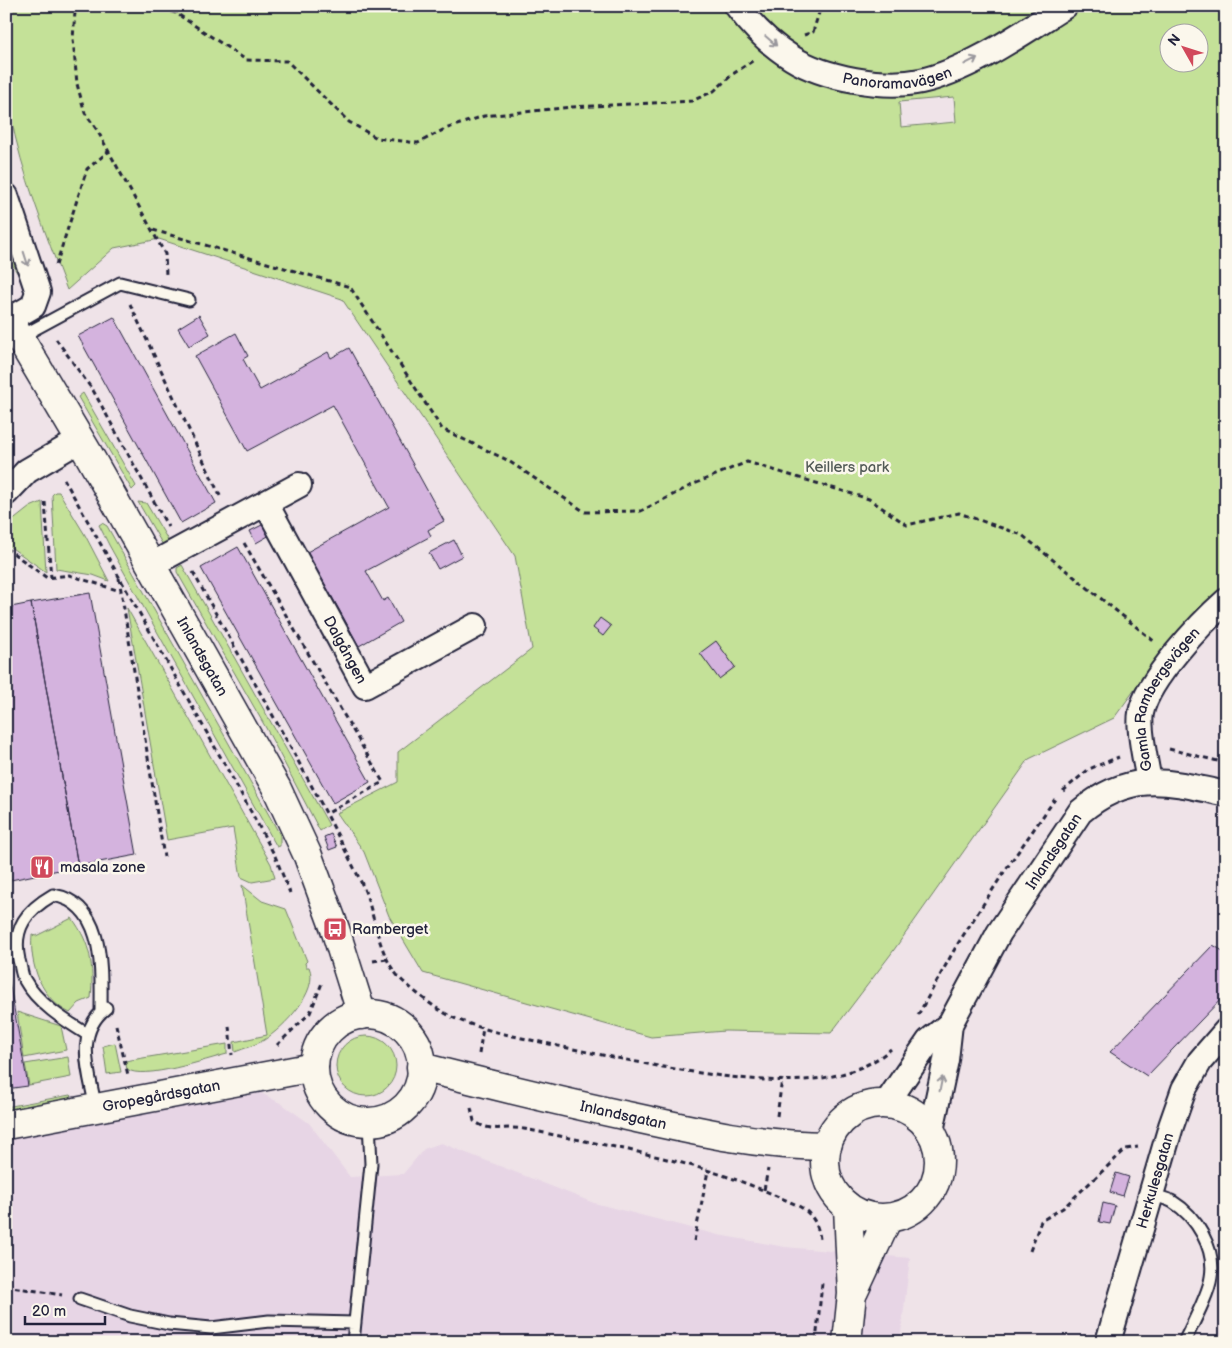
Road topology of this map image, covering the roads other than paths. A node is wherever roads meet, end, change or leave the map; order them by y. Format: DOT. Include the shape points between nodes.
graph roads {
  1 [pos="737,6"];
  2 [pos="1065,6"];
  3 [pos="6,196"];
  4 [pos="189,300"];
  5 [pos="12,324"];
  6 [pos="80,440"];
  7 [pos="299,485"];
  8 [pos="6,493"];
  9 [pos="266,504"];
  10 [pos="151,565"];
  11 [pos="1226,601"];
  12 [pos="475,626"];
  13 [pos="1148,781"];
  14 [pos="1226,794"];
  15 [pos="362,1015"];
  16 [pos="950,1024"];
  17 [pos="1226,1031"];
  18 [pos="87,1034"];
  19 [pos="422,1067"];
  20 [pos="314,1068"];
  21 [pos="886,1104"];
  22 [pos="96,1109"];
  23 [pos="369,1122"];
  24 [pos="6,1124"];
  25 [pos="931,1131"];
  26 [pos="827,1146"];
  27 [pos="1151,1194"];
  28 [pos="848,1207"];
  29 [pos="888,1218"];
  30 [pos="852,1294"];
  31 [pos="80,1298"];
  32 [pos="355,1324"];
  33 [pos="353,1342"];
  34 [pos="847,1342"];
  35 [pos="1108,1342"];
  36 [pos="1184,1342"];
  1 -- 2 [label="street, Panoramavägen, one-way" via="792,58 845,78 875,83 919,82 948,72"];
  3 -- 5 [label="street, one-way" via="38,292 33,306"];
  4 -- 5 [label="lane" via="120,283"];
  5 -- 6 [label="street, Inlandsgatan"];
  6 -- 8 [label="street" via="26,471"];
  6 -- 10 [label="street, Inlandsgatan"];
  7 -- 9 [label="street"];
  9 -- 10 [label="street"];
  9 -- 12 [label="street, Dalgången" via="365,686"];
  10 -- 15 [label="street, Inlandsgatan" via="276,787 308,856"];
  11 -- 13 [label="street, Gamla Rambergsvägen" via="1173,656 1149,692 1141,713"];
  13 -- 14 [label="street, Inlandsgatan"];
  13 -- 16 [label="street, Inlandsgatan" via="1125,785 1098,797 1080,812 999,933"];
  15 -- 19 [label="street" via="384,1017 404,1028 416,1046"];
  15 -- 20 [label="street" via="332,1028 319,1046"];
  16 -- 21 [label="street, Inlandsgatan" via="929,1041"];
  25 -- 16 [label="street, Inlandsgatan, one-way"];
  17 -- 27 [label="street, Herkulesgatan" via="1200,1061 1184,1089"];
  18 -- 18 [label="lane" via="95,1016 103,1010 98,945 90,919 80,907 64,896 53,894 26,915 19,931 17,950 24,978 60,1017"];
  18 -- 22 [label="lane" via="89,1074"];
  19 -- 23 [label="street" via="417,1090 407,1105 387,1118"];
  19 -- 26 [label="street, Inlandsgatan" via="725,1138 781,1145"];
  20 -- 22 [label="street, Gropegårdsgatan"];
  20 -- 23 [label="street" via="316,1084 330,1107 352,1120"];
  21 -- 25 [label="street" via="904,1108"];
  21 -- 26 [label="street" via="866,1106 849,1114 835,1128"];
  22 -- 24 [label="street, Gropegårdsgatan"];
  23 -- 32 [label="lane" via="371,1164"];
  25 -- 29 [label="street" via="938,1149 939,1168 933,1186 922,1202 907,1213"];
  26 -- 28 [label="street" via="824,1164 829,1183"];
  27 -- 35 [label="street, Herkulesgatan"];
  27 -- 36 [label="lane" via="1172,1202 1196,1224 1207,1242 1212,1278"];
  28 -- 29 [label="street" via="870,1217"];
  28 -- 30 [label="street"];
  29 -- 30 [label="street"];
  30 -- 34 [label="street"];
  31 -- 32 [label="lane" via="130,1316 203,1328 270,1321"];
  32 -- 33 [label="lane"];
}
